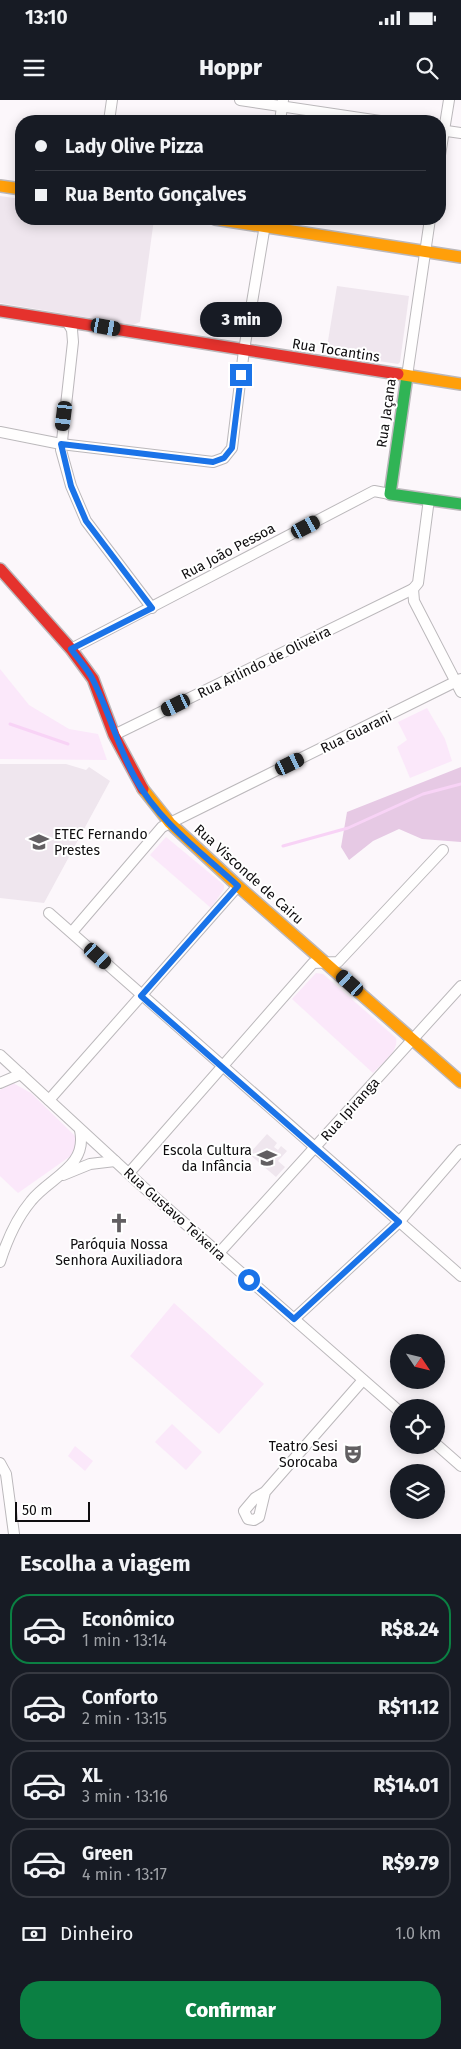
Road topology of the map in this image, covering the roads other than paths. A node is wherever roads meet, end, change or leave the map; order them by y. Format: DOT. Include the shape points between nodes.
graph roads {
  1 [pos="112,100"];
  2 [pos="240,100"];
  3 [pos="449,100"];
  4 [pos="283,103"];
  5 [pos="110,115"];
  6 [pos="348,115"];
  7 [pos="446,115"];
  8 [pos="446,131"];
  9 [pos="461,133"];
  10 [pos="0,186"];
  11 [pos="15,188"];
  12 [pos="265,225"];
  13 [pos="281,225"];
  14 [pos="429,225"];
  15 [pos="425,252"];
  16 [pos="461,256"];
  17 [pos="0,310"];
  18 [pos="67,321"];
  19 [pos="244,350"];
  20 [pos="407,376"];
  21 [pos="461,384"];
  22 [pos="0,432"];
  23 [pos="61,444"];
  24 [pos="390,494"];
  25 [pos="430,499"];
  26 [pos="461,504"];
  27 [pos="0,569"];
  28 [pos="413,589"];
  29 [pos="152,608"];
  30 [pos="71,649"];
  31 [pos="458,681"];
  32 [pos="461,692"];
  33 [pos="114,735"];
  34 [pos="170,824"];
  35 [pos="444,850"];
  36 [pos="238,886"];
  37 [pos="49,913"];
  38 [pos="72,932"];
  39 [pos="327,963"];
  40 [pos="461,986"];
  41 [pos="141,996"];
  42 [pos="413,1039"];
  43 [pos="0,1055"];
  44 [pos="222,1067"];
  45 [pos="21,1074"];
  46 [pos="461,1082"];
  47 [pos="0,1083"];
  48 [pos="49,1100"];
  49 [pos="80,1130"];
  50 [pos="314,1148"];
  51 [pos="461,1150"];
  52 [pos="115,1161"];
  53 [pos="129,1174"];
  54 [pos="60,1176"];
  55 [pos="399,1222"];
  56 [pos="219,1253"];
  57 [pos="0,1262"];
  58 [pos="461,1276"];
  59 [pos="294,1319"];
  60 [pos="363,1380"];
  61 [pos="390,1403"];
  62 [pos="445,1452"];
  63 [pos="0,1463"];
  64 [pos="461,1466"];
  65 [pos="265,1492"];
  66 [pos="14,1534"];
  1 -- 5 [label="street"];
  2 -- 4 [label="street"];
  3 -- 7 [label="street"];
  4 -- 6 [label="street"];
  8 -- 9 [label="street"];
  10 -- 11 [label="main road"];
  12 -- 19 [label="street"];
  13 -- 15 [label="main road"];
  14 -- 15 [label="street, Rua Jaçana"];
  15 -- 16 [label="main road"];
  15 -- 20 [label="street, Rua Jaçana"];
  17 -- 18 [label="main road, Rua Tocantins"];
  18 -- 19 [label="main road, Rua Tocantins"];
  18 -- 23 [label="street" via="73,342"];
  19 -- 20 [label="main road, Rua Tocantins"];
  19 -- 23 [label="street" via="232,448 224,458 213,462"];
  20 -- 21 [label="main road, Rua Tocantins"];
  20 -- 24 [label="main road, Rua Jaçana"];
  22 -- 23 [label="street"];
  23 -- 29 [label="street" via="71,486 86,521"];
  24 -- 25 [label="main road, Rua João Pessoa"];
  24 -- 29 [label="street, Rua João Pessoa" via="374,491"];
  25 -- 26 [label="main road, Rua João Pessoa"];
  25 -- 28 [label="street" via="418,582"];
  27 -- 30 [label="main road, Rua Visconde de Cairu"];
  28 -- 31 [label="street" via="414,601"];
  28 -- 33 [label="street, Rua Arlindo de Oliveira"];
  29 -- 30 [label="street, Rua João Pessoa"];
  30 -- 33 [label="main road, Rua Visconde de Cairu" via="93,679"];
  31 -- 32 [label="street"];
  31 -- 34 [label="street, Rua Guarani"];
  33 -- 34 [label="main road, Rua Visconde de Cairu" via="136,779"];
  34 -- 36 [label="main road, Rua Visconde de Cairu"];
  34 -- 38 [label="street, Rua Guarani" via="162,827"];
  35 -- 39 [label="street" via="338,962"];
  36 -- 39 [label="main road, Rua Visconde de Cairu"];
  36 -- 41 [label="street"];
  37 -- 38 [label="street"];
  38 -- 41 [label="street"];
  39 -- 42 [label="main road, Rua Visconde de Cairu"];
  39 -- 44 [label="street" via="313,963"];
  40 -- 42 [label="street, Rua Ipiranga"];
  41 -- 44 [label="street"];
  41 -- 48 [label="street"];
  42 -- 46 [label="main road, Rua Visconde de Cairu"];
  42 -- 50 [label="street, Rua Ipiranga"];
  43 -- 45 [label="street, Rua Gustavo Teixeira"];
  44 -- 50 [label="street"];
  44 -- 53 [label="street"];
  45 -- 47 [label="street"];
  45 -- 48 [label="street, Rua Gustavo Teixeira"];
  48 -- 49 [label="street, Rua Gustavo Teixeira"];
  49 -- 52 [label="street, Rua Gustavo Teixeira"];
  49 -- 54 [label="street" via="83,1141 79,1155"];
  50 -- 55 [label="street"];
  50 -- 56 [label="street, Rua Ipiranga"];
  51 -- 55 [label="street"];
  52 -- 53 [label="street, Rua Gustavo Teixeira"];
  52 -- 54 [label="street" via="90,1164"];
  53 -- 56 [label="street, Rua Gustavo Teixeira"];
  54 -- 57 [label="street" via="36,1195 16,1222"];
  55 -- 58 [label="street"];
  55 -- 59 [label="street"];
  56 -- 59 [label="street, Rua Gustavo Teixeira"];
  59 -- 60 [label="street, Rua Gustavo Teixeira"];
  60 -- 61 [label="street, Rua Gustavo Teixeira"];
  60 -- 65 [label="street"];
  62 -- 64 [label="street"];
  63 -- 66 [label="street" via="6,1474"];
}
